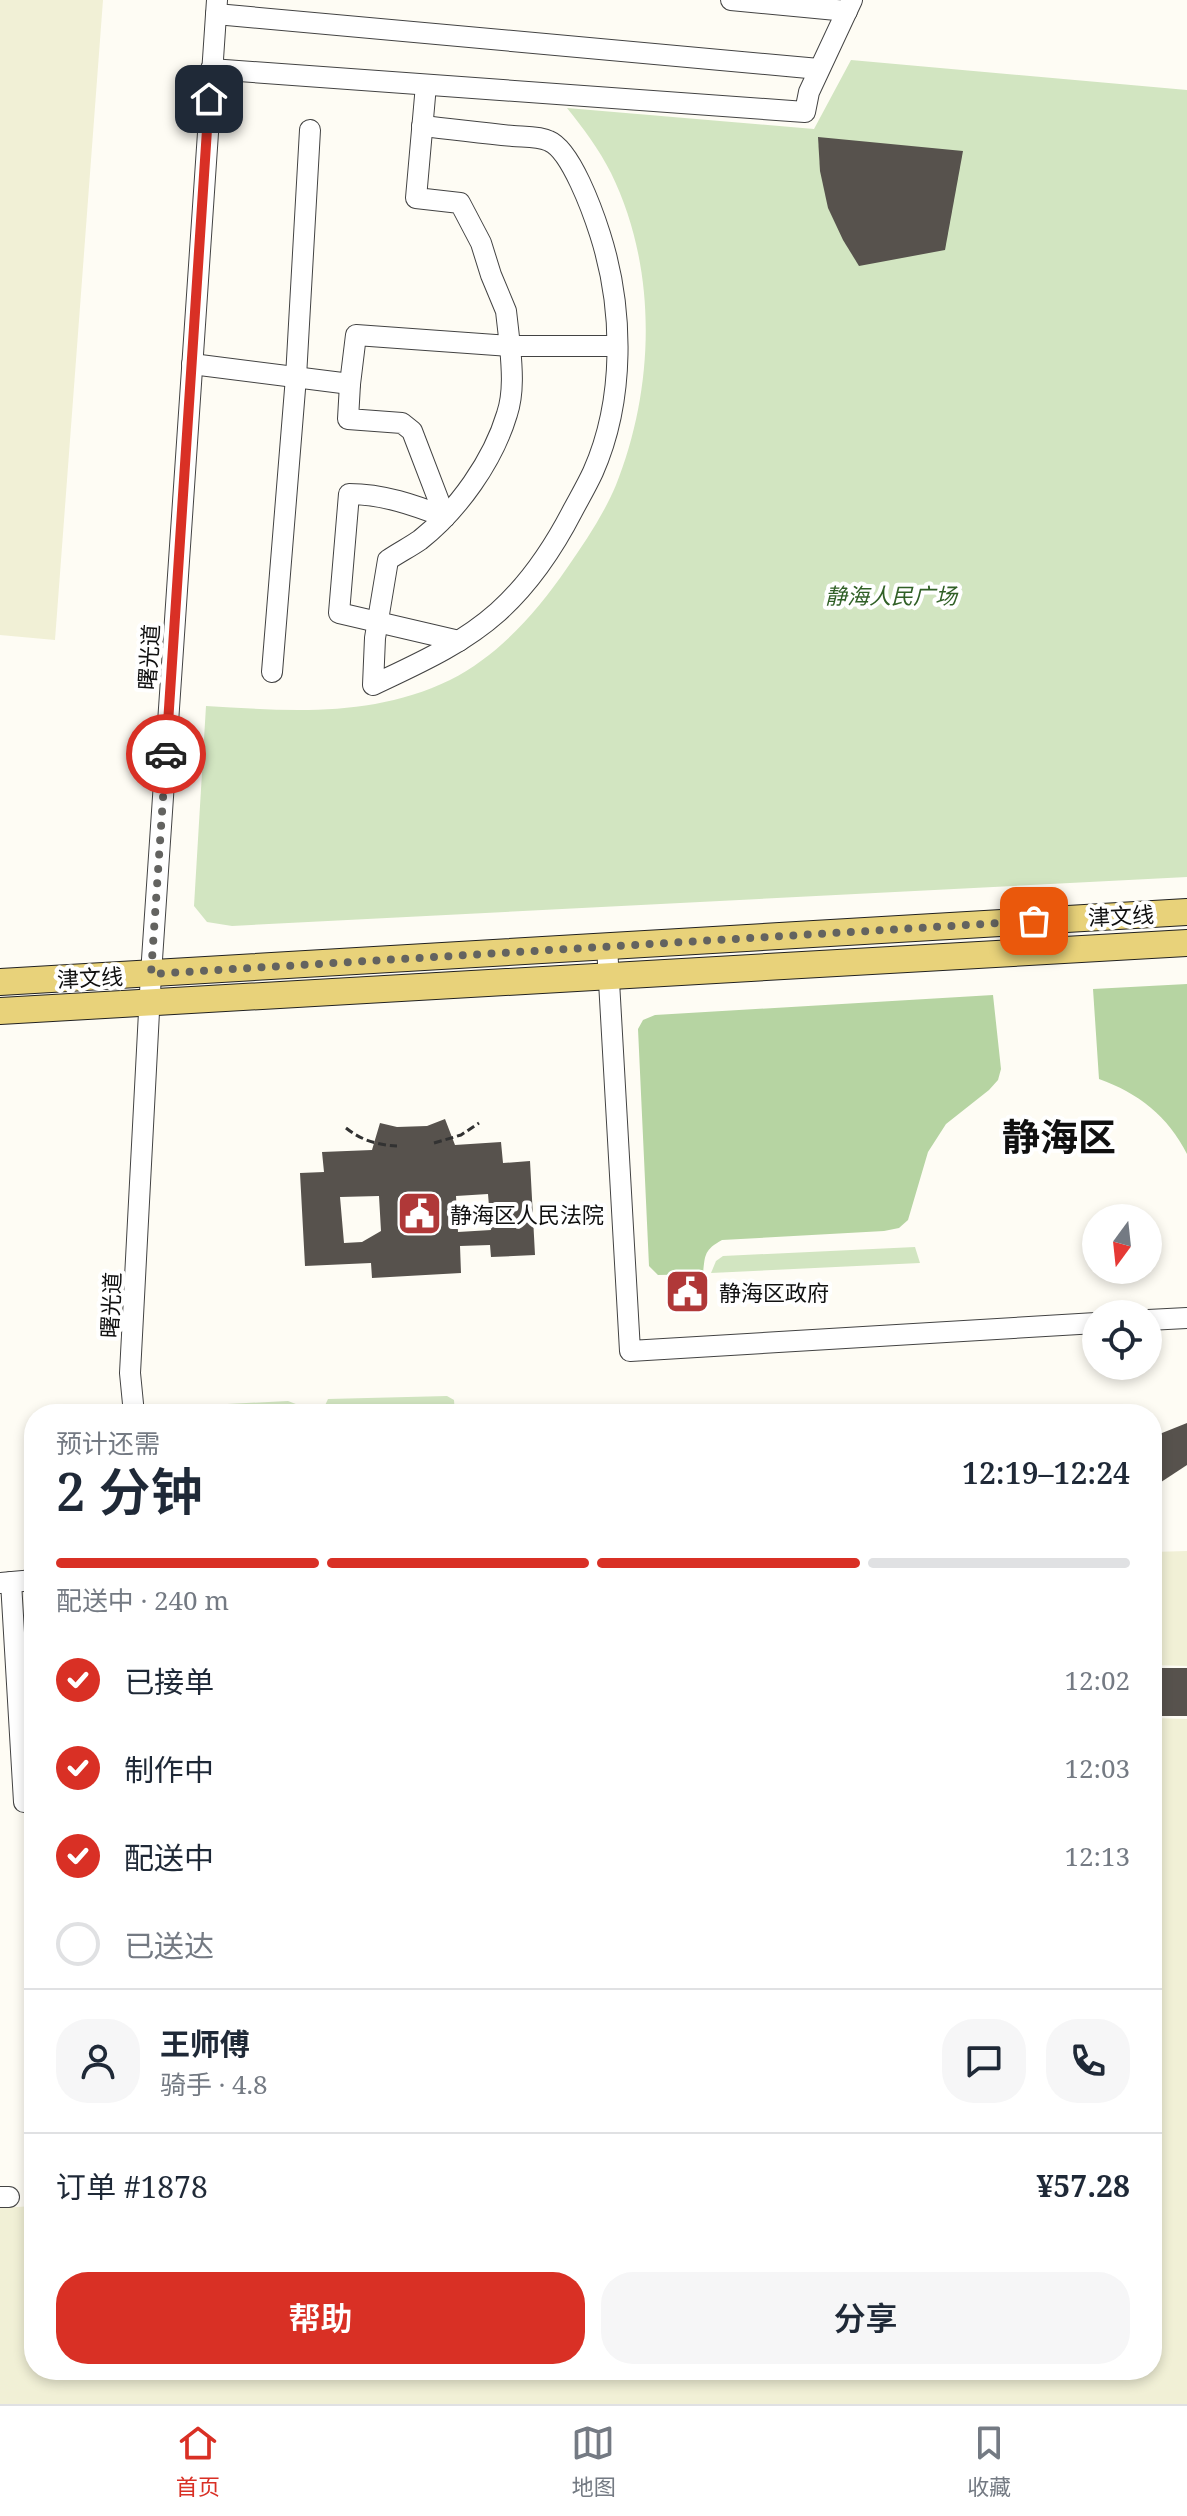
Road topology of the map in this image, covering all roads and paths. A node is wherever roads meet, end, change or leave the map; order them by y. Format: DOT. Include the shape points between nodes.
graph roads {
  1 [pos="731,0"];
  2 [pos="850,5"];
  3 [pos="216,7"];
  4 [pos="211,69"];
  5 [pos="819,69"];
  6 [pos="426,85"];
  7 [pos="422,126"];
  8 [pos="310,130"];
  9 [pos="510,346"];
  10 [pos="616,346"];
  11 [pos="192,364"];
  12 [pos="296,377"];
  13 [pos="350,384"];
  14 [pos="445,517"];
  15 [pos="378,622"];
  16 [pos="459,641"];
  17 [pos="272,672"];
  18 [pos="1187,912"];
  19 [pos="1187,943"];
  20 [pos="607,946"];
  21 [pos="151,974"];
  22 [pos="608,977"];
  23 [pos="0,982"];
  24 [pos="150,1002"];
  25 [pos="0,1011"];
  26 [pos="479,1123"];
  27 [pos="346,1128"];
  28 [pos="434,1143"];
  29 [pos="397,1146"];
  30 [pos="1187,1318"];
  31 [pos="1162,1319"];
  32 [pos="1082,1324"];
  33 [pos="133,1404"];
  34 [pos="6,1582"];
  35 [pos="24,1802"];
  1 -- 2 [label="street"];
  2 -- 5 [label="street"];
  3 -- 4 [label="street, 曙光道"];
  3 -- 5 [label="street"];
  4 -- 6 [label="street"];
  4 -- 11 [label="street, 曙光道"];
  5 -- 6 [label="street" via="805,112"];
  6 -- 7 [label="street"];
  7 -- 9 [label="street" via="416,198 460,203 506,311"];
  7 -- 10 [label="street" via="550,141 567,157 605,249"];
  8 -- 12 [label="street"];
  9 -- 10 [label="street"];
  9 -- 13 [label="street" via="356,335"];
  9 -- 14 [label="street" via="508,413 484,463"];
  10 -- 16 [label="street" via="617,373 603,444 565,525 519,591"];
  11 -- 12 [label="street"];
  11 -- 21 [label="street, 曙光道"];
  12 -- 13 [label="street"];
  12 -- 17 [label="street"];
  13 -- 14 [label="street" via="348,419 402,423 412,431"];
  14 -- 15 [label="street" via="388,560"];
  14 -- 15 [label="street" via="409,503 349,494 339,613"];
  15 -- 16 [label="street"];
  15 -- 16 [label="street" via="373,685"];
  18 -- 20 [label="main road, 津文线"];
  19 -- 22 [label="main road, 津文线"];
  20 -- 21 [label="main road, 津文线"];
  20 -- 22 [label="street"];
  21 -- 23 [label="main road, 津文线"];
  21 -- 24 [label="street, 曙光道"];
  22 -- 24 [label="main road, 津文线"];
  22 -- 32 [label="street" via="630,1351"];
  24 -- 25 [label="main road, 津文线"];
  24 -- 33 [label="street, 曙光道" via="130,1373"];
  26 -- 28 [label="path"];
  27 -- 29 [label="path" via="377,1144"];
  30 -- 31 [label="street"];
  34 -- 35 [label="street"];
}
